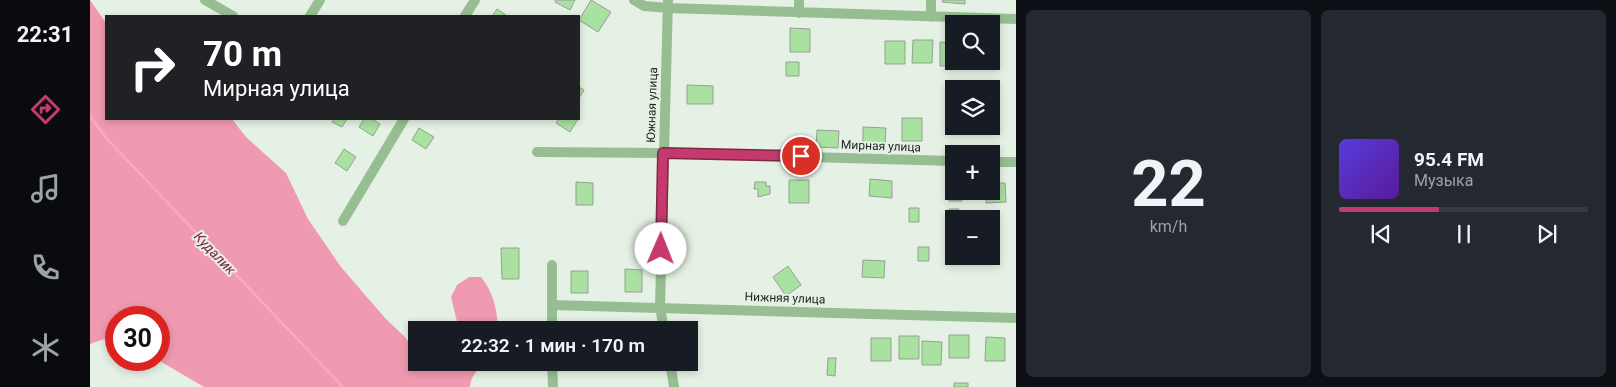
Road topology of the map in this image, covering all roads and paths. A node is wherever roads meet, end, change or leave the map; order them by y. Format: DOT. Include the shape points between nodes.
graph roads {
  1 [pos="205,0"];
  2 [pos="320,0"];
  3 [pos="475,0"];
  4 [pos="634,0"];
  5 [pos="800,0"];
  6 [pos="931,0"];
  7 [pos="668,4"];
  8 [pos="799,13"];
  9 [pos="231,15"];
  10 [pos="311,15"];
  11 [pos="466,15"];
  12 [pos="931,17"];
  13 [pos="1016,19"];
  14 [pos="403,120"];
  15 [pos="537,152"];
  16 [pos="663,153"];
  17 [pos="945,160"];
  18 [pos="1000,162"];
  19 [pos="1016,162"];
  20 [pos="342,221"];
  21 [pos="552,265"];
  22 [pos="552,305"];
  23 [pos="660,307"];
  24 [pos="1016,318"];
  25 [pos="552,321"];
  26 [pos="662,321"];
  27 [pos="552,371"];
  28 [pos="671,371"];
  29 [pos="553,387"];
  30 [pos="674,387"];
  1 -- 9 [label="street"];
  2 -- 10 [label="street"];
  3 -- 11 [label="street"];
  4 -- 7 [label="street" via="644,6"];
  5 -- 8 [label="street"];
  6 -- 12 [label="street"];
  7 -- 8 [label="street"];
  7 -- 16 [label="street, Южная улица"];
  8 -- 12 [label="street"];
  12 -- 13 [label="street"];
  14 -- 20 [label="street"];
  15 -- 16 [label="street, Мирная улица"];
  16 -- 17 [label="street, Мирная улица"];
  16 -- 23 [label="street, Южная улица"];
  18 -- 19 [label="street"];
  21 -- 22 [label="street"];
  22 -- 23 [label="street, Нижняя улица"];
  22 -- 25 [label="street"];
  23 -- 24 [label="street, Нижняя улица"];
  23 -- 26 [label="street, Южная улица"];
  27 -- 29 [label="street"];
  28 -- 30 [label="street"];
}
